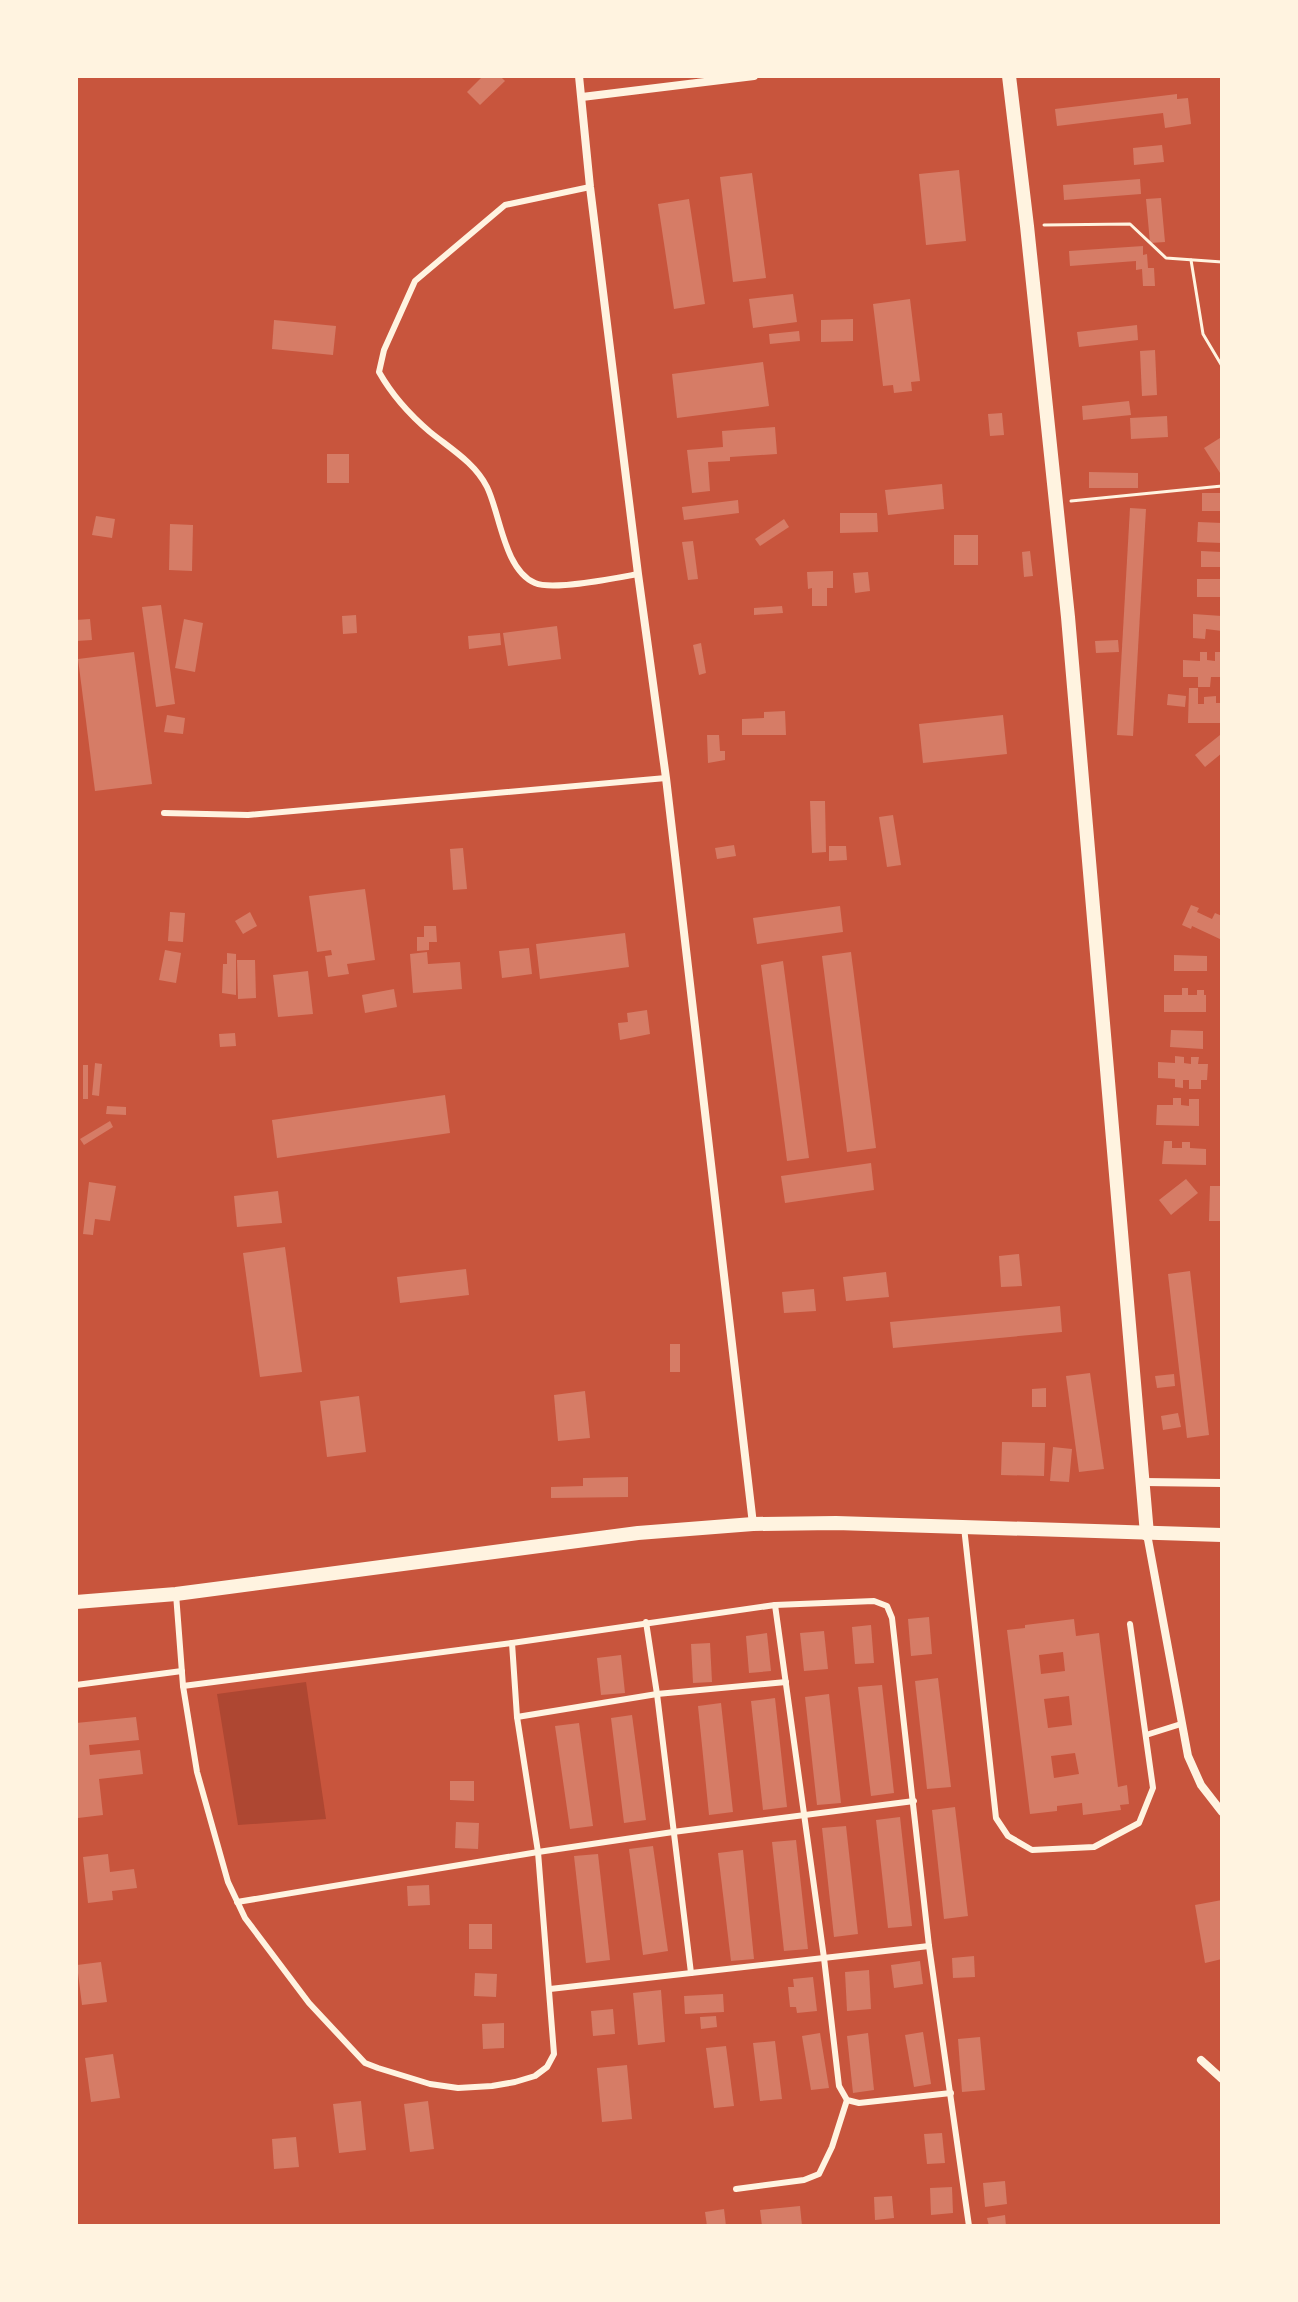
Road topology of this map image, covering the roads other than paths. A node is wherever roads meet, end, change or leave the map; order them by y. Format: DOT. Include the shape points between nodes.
graph roads {
  1 [pos="579,76"];
  2 [pos="754,76"];
  3 [pos="1009,76"];
  4 [pos="582,97"];
  5 [pos="590,187"];
  6 [pos="638,574"];
  7 [pos="666,778"];
  8 [pos="164,813"];
  9 [pos="1144,1482"];
  10 [pos="1222,1483"];
  11 [pos="753,1524"];
  12 [pos="964,1527"];
  13 [pos="1147,1534"];
  14 [pos="1222,1535"];
  15 [pos="176,1594"];
  16 [pos="76,1602"];
  17 [pos="775,1605"];
  18 [pos="646,1622"];
  19 [pos="1130,1624"];
  20 [pos="512,1643"];
  21 [pos="182,1671"];
  22 [pos="786,1682"];
  23 [pos="76,1685"];
  24 [pos="183,1686"];
  25 [pos="657,1694"];
  26 [pos="517,1717"];
  27 [pos="1181,1724"];
  28 [pos="1146,1735"];
  29 [pos="914,1801"];
  30 [pos="1222,1812"];
  31 [pos="804,1817"];
  32 [pos="673,1832"];
  33 [pos="538,1852"];
  34 [pos="237,1902"];
  35 [pos="929,1946"];
  36 [pos="824,1958"];
  37 [pos="691,1973"];
  38 [pos="550,1989"];
  39 [pos="1201,2060"];
  40 [pos="1222,2079"];
  41 [pos="951,2093"];
  42 [pos="847,2100"];
  43 [pos="736,2189"];
  44 [pos="969,2226"];
  1 -- 4 [label="street"];
  2 -- 4 [label="street"];
  3 -- 9 [label="street" via="1056,503"];
  4 -- 5 [label="street"];
  5 -- 6 [label="street"];
  5 -- 6 [label="lane" via="505,205 415,281 379,372 418,421 473,466 488,488 500,533 520,571 535,584"];
  6 -- 7 [label="street"];
  7 -- 8 [label="lane" via="248,815"];
  7 -- 11 [label="street"];
  9 -- 10 [label="street"];
  9 -- 13 [label="street"];
  11 -- 12 [label="street"];
  11 -- 15 [label="street" via="638,1533"];
  12 -- 13 [label="street"];
  12 -- 28 [label="lane" via="996,1818 1008,1836 1032,1850 1094,1847 1139,1823 1153,1788"];
  13 -- 14 [label="street"];
  13 -- 27 [label="street"];
  15 -- 16 [label="street"];
  15 -- 21 [label="lane"];
  17 -- 18 [label="lane"];
  17 -- 22 [label="lane"];
  17 -- 29 [label="lane" via="874,1601 887,1606"];
  18 -- 20 [label="lane"];
  18 -- 25 [label="lane"];
  19 -- 28 [label="lane"];
  20 -- 24 [label="lane"];
  20 -- 26 [label="lane"];
  21 -- 23 [label="lane"];
  21 -- 24 [label="lane"];
  22 -- 25 [label="lane"];
  22 -- 31 [label="lane"];
  24 -- 34 [label="lane" via="197,1772"];
  25 -- 26 [label="lane"];
  25 -- 32 [label="lane"];
  26 -- 33 [label="lane"];
  27 -- 28 [label="lane"];
  27 -- 30 [label="street" via="1201,1785"];
  29 -- 31 [label="lane"];
  29 -- 35 [label="lane"];
  31 -- 32 [label="lane"];
  31 -- 36 [label="lane"];
  32 -- 33 [label="lane"];
  32 -- 37 [label="lane"];
  33 -- 34 [label="lane"];
  33 -- 38 [label="lane"];
  34 -- 38 [label="lane" via="309,2003 353,2053 365,2063 430,2084 492,2086 535,2076 547,2067 554,2054"];
  35 -- 36 [label="lane"];
  35 -- 41 [label="lane"];
  36 -- 37 [label="lane"];
  36 -- 42 [label="lane" via="839,2086"];
  37 -- 38 [label="lane"];
  39 -- 40 [label="street"];
  41 -- 42 [label="lane"];
  41 -- 44 [label="lane"];
  42 -- 43 [label="lane" via="819,2174"];
}
